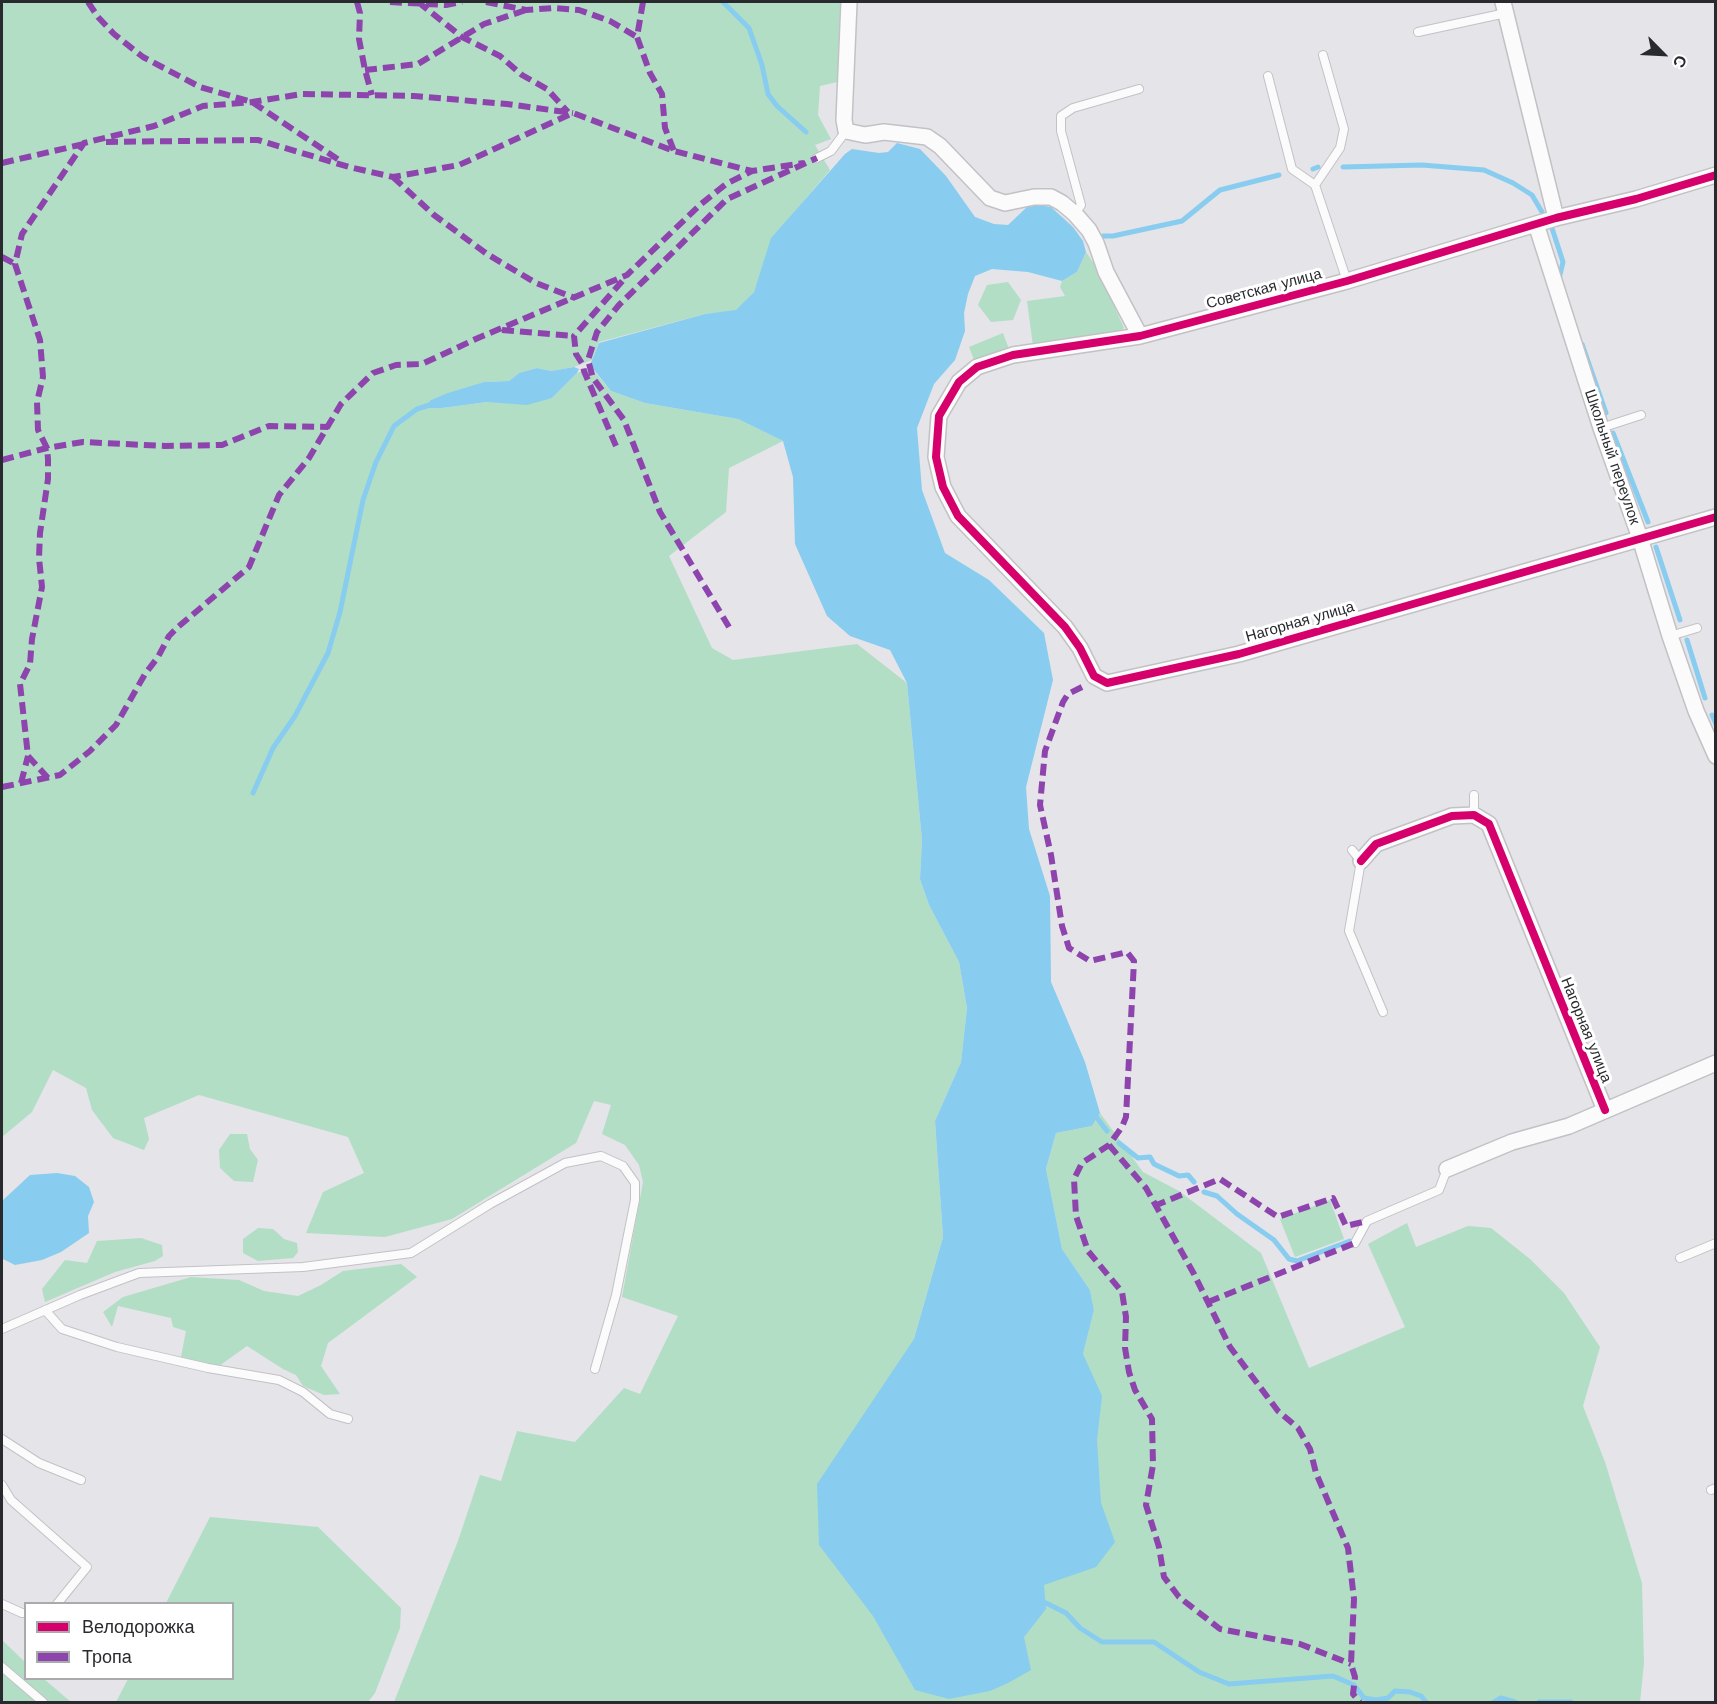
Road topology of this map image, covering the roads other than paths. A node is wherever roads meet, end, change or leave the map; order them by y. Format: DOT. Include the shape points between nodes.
graph roads {
  1 [pos="849,2"];
  2 [pos="1504,7"];
  3 [pos="1418,32"];
  4 [pos="1323,55"];
  5 [pos="1268,76"];
  6 [pos="1139,89"];
  7 [pos="846,131"];
  8 [pos="817,158"];
  9 [pos="1716,175"];
  10 [pos="1315,185"];
  11 [pos="1076,214"];
  12 [pos="1556,218"];
  13 [pos="1536,224"];
  14 [pos="1347,281"];
  15 [pos="1140,336"];
  16 [pos="1641,415"];
  17 [pos="1601,428"];
  18 [pos="958,516"];
  19 [pos="1716,517"];
  20 [pos="1640,537"];
  21 [pos="1697,628"];
  22 [pos="1670,636"];
  23 [pos="1716,756"];
  24 [pos="1474,795"];
  25 [pos="1474,815"];
  26 [pos="1356,855"];
  27 [pos="1383,1012"];
  28 [pos="1716,1063"];
  29 [pos="1605,1110"];
  30 [pos="1447,1169"];
  31 [pos="1355,1243"];
  32 [pos="1716,1243"];
  33 [pos="1680,1258"];
  34 [pos="45,1310"];
  35 [pos="2,1329"];
  36 [pos="595,1369"];
  37 [pos="348,1419"];
  38 [pos="2,1439"];
  39 [pos="81,1480"];
  40 [pos="2,1485"];
  41 [pos="59,1602"];
  42 [pos="2,1604"];
  43 [pos="24,1613"];
  44 [pos="2,1667"];
  45 [pos="43,1702"];
  1 -- 7 [label="street"];
  2 -- 3 [label="lane"];
  2 -- 12 [label="street"];
  4 -- 10 [label="lane" via="1344,129 1340,148"];
  5 -- 10 [label="lane" via="1292,169"];
  6 -- 11 [label="lane" via="1073,108 1061,116 1061,131 1081,206"];
  7 -- 8 [label="lane" via="831,151"];
  7 -- 11 [label="street" via="927,137 990,198 1005,203 1051,196"];
  9 -- 12 [label="street, Советская улица" via="1637,203"];
  10 -- 14 [label="lane"];
  11 -- 15 [label="street" via="1096,243 1106,272"];
  12 -- 13 [label="street, Советская улица"];
  13 -- 14 [label="street, Советская улица"];
  13 -- 17 [label="street, Школьный переулок"];
  14 -- 15 [label="street, Советская улица"];
  15 -- 18 [label="street, Советская улица" via="1013,355 977,367 959,382 939,416 936,457 943,487"];
  16 -- 17 [label="lane"];
  17 -- 20 [label="street, Школьный переулок"];
  18 -- 20 [label="street, Нагорная улица" via="1065,627 1094,676 1107,683 1239,654"];
  19 -- 20 [label="street, Нагорная улица"];
  20 -- 22 [label="street, Школьный переулок"];
  21 -- 22 [label="lane"];
  22 -- 23 [label="street, Школьный переулок"];
  24 -- 25 [label="lane"];
  25 -- 26 [label="street" via="1452,816"];
  25 -- 29 [label="street, Нагорная улица" via="1489,824"];
  26 -- 27 [label="lane" via="1349,931"];
  28 -- 29 [label="street"];
  29 -- 30 [label="street"];
  30 -- 31 [label="lane" via="1439,1190 1367,1221"];
  32 -- 33 [label="lane"];
  34 -- 35 [label="lane"];
  34 -- 36 [label="lane" via="139,1274 303,1267 411,1253 565,1163 601,1156 623,1166 635,1183 635,1200 616,1295"];
  34 -- 37 [label="lane" via="62,1329 117,1347 279,1380 303,1392 330,1414"];
  38 -- 39 [label="lane" via="39,1463"];
  40 -- 41 [label="lane" via="11,1500 87,1567"];
  42 -- 43 [label="lane"];
  44 -- 45 [label="lane"];
}
